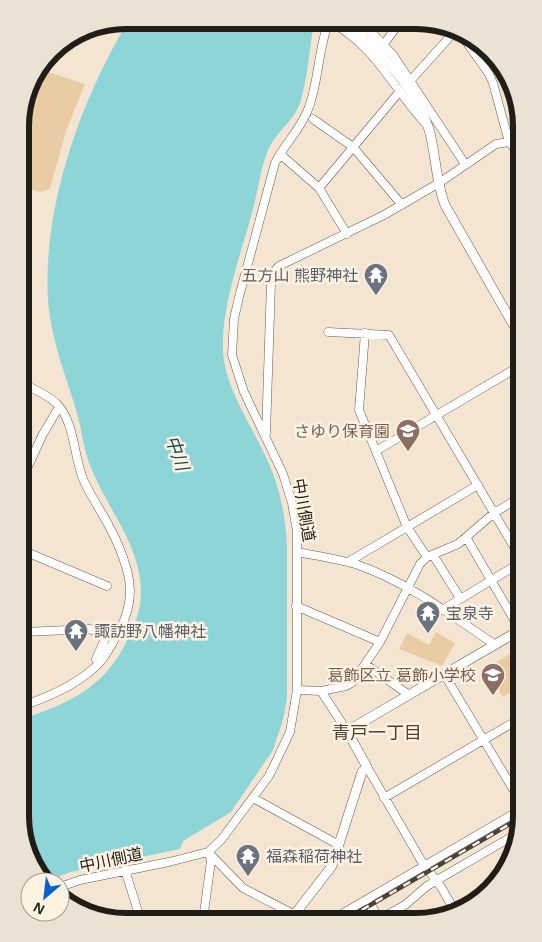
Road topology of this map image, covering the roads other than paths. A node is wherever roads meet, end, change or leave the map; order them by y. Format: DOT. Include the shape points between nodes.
graph roads {
  1 [pos="325,29"];
  2 [pos="343,29"];
  3 [pos="354,29"];
  4 [pos="366,29"];
  5 [pos="395,29"];
  6 [pos="451,36"];
  7 [pos="384,44"];
  8 [pos="468,44"];
  9 [pos="411,80"];
  10 [pos="400,91"];
  11 [pos="313,119"];
  12 [pos="428,127"];
  13 [pos="509,142"];
  14 [pos="513,146"];
  15 [pos="352,147"];
  16 [pos="280,154"];
  17 [pos="465,164"];
  18 [pos="438,183"];
  19 [pos="319,188"];
  20 [pos="402,205"];
  21 [pos="347,234"];
  22 [pos="513,324"];
  23 [pos="328,332"];
  24 [pos="365,333"];
  25 [pos="513,370"];
  26 [pos="29,387"];
  27 [pos="59,407"];
  28 [pos="437,415"];
  29 [pos="266,435"];
  30 [pos="376,451"];
  31 [pos="29,464"];
  32 [pos="478,485"];
  33 [pos="513,501"];
  34 [pos="494,512"];
  35 [pos="407,527"];
  36 [pos="466,538"];
  37 [pos="513,545"];
  38 [pos="297,552"];
  39 [pos="29,553"];
  40 [pos="430,556"];
  41 [pos="348,562"];
  42 [pos="513,567"];
  43 [pos="490,581"];
  44 [pos="107,586"];
  45 [pos="408,588"];
  46 [pos="460,598"];
  47 [pos="296,606"];
  48 [pos="442,610"];
  49 [pos="513,619"];
  50 [pos="29,632"];
  51 [pos="513,634"];
  52 [pos="380,642"];
  53 [pos="494,644"];
  54 [pos="99,663"];
  55 [pos="365,664"];
  56 [pos="444,674"];
  57 [pos="297,690"];
  58 [pos="321,691"];
  59 [pos="409,695"];
  60 [pos="29,703"];
  61 [pos="513,723"];
  62 [pos="346,731"];
  63 [pos="484,739"];
  64 [pos="367,766"];
  65 [pos="513,789"];
  66 [pos="253,798"];
  67 [pos="384,798"];
  68 [pos="513,813"];
  69 [pos="510,838"];
  70 [pos="339,845"];
  71 [pos="208,852"];
  72 [pos="425,866"];
  73 [pos="126,870"];
  74 [pos="436,882"];
  75 [pos="70,884"];
  76 [pos="368,902"];
  77 [pos="452,906"];
  78 [pos="139,913"];
  79 [pos="204,913"];
  80 [pos="289,913"];
  81 [pos="299,913"];
  82 [pos="346,913"];
  83 [pos="374,913"];
  84 [pos="391,913"];
  1 -- 16 [label="street, 中川側道" via="310,105"];
  2 -- 10 [label="street" via="378,61"];
  3 -- 12 [label="street" via="381,54 415,100"];
  4 -- 7 [label="street"];
  5 -- 7 [label="street"];
  6 -- 9 [label="street"];
  7 -- 9 [label="street"];
  8 -- 13 [label="street" via="493,83"];
  9 -- 17 [label="street"];
  10 -- 12 [label="street"];
  10 -- 15 [label="street"];
  11 -- 15 [label="street"];
  12 -- 18 [label="street"];
  13 -- 14 [label="street"];
  13 -- 17 [label="street" via="496,144"];
  15 -- 19 [label="street"];
  15 -- 20 [label="street"];
  16 -- 19 [label="street"];
  16 -- 29 [label="street, 中川側道" via="239,297 232,338 236,370"];
  17 -- 18 [label="street"];
  18 -- 20 [label="street"];
  18 -- 22 [label="street" via="450,217"];
  19 -- 21 [label="street"];
  20 -- 21 [label="street"];
  21 -- 29 [label="street" via="279,266 274,272"];
  23 -- 24 [label="street"];
  24 -- 28 [label="street" via="389,335"];
  24 -- 30 [label="street" via="359,410"];
  25 -- 28 [label="street"];
  26 -- 27 [label="street" via="46,395"];
  27 -- 31 [label="street"];
  27 -- 54 [label="street" via="67,421 81,474 110,528 130,586 123,624"];
  28 -- 30 [label="street"];
  28 -- 32 [label="street"];
  29 -- 38 [label="street, 中川側道" via="290,495 297,531"];
  30 -- 35 [label="street"];
  32 -- 34 [label="street"];
  32 -- 35 [label="street"];
  33 -- 34 [label="street"];
  34 -- 36 [label="street"];
  34 -- 37 [label="street"];
  35 -- 40 [label="street"];
  35 -- 41 [label="street"];
  36 -- 40 [label="street"];
  36 -- 43 [label="street"];
  38 -- 41 [label="street"];
  38 -- 47 [label="street, 中川側道"];
  39 -- 44 [label="street"];
  40 -- 45 [label="street" via="420,564"];
  40 -- 46 [label="street"];
  41 -- 45 [label="street"];
  42 -- 43 [label="street"];
  43 -- 46 [label="street"];
  43 -- 49 [label="street"];
  45 -- 48 [label="street"];
  45 -- 52 [label="street"];
  46 -- 48 [label="street"];
  47 -- 52 [label="street"];
  47 -- 57 [label="street, 中川側道"];
  48 -- 53 [label="street"];
  50 -- 54 [label="street" via="90,629 104,635 106,637 96,659"];
  51 -- 53 [label="street"];
  52 -- 55 [label="street"];
  53 -- 56 [label="street"];
  54 -- 60 [label="street" via="73,683"];
  55 -- 58 [label="street" via="353,682"];
  55 -- 59 [label="street"];
  56 -- 59 [label="street"];
  56 -- 63 [label="street"];
  57 -- 58 [label="street"];
  57 -- 66 [label="street, 中川側道" via="290,732 269,776"];
  58 -- 62 [label="street"];
  59 -- 62 [label="street"];
  61 -- 63 [label="street"];
  62 -- 64 [label="street"];
  63 -- 65 [label="street"];
  63 -- 67 [label="street"];
  64 -- 67 [label="street"];
  64 -- 70 [label="street" via="362,772"];
  66 -- 70 [label="street"];
  66 -- 71 [label="street, 中川側道"];
  67 -- 72 [label="street"];
  68 -- 72 [label="street"];
  69 -- 74 [label="street"];
  70 -- 81 [label="street" via="331,868"];
  71 -- 73 [label="street, 中川側道"];
  71 -- 79 [label="street" via="211,861"];
  71 -- 80 [label="street" via="243,888"];
  72 -- 74 [label="street"];
  72 -- 76 [label="street"];
  73 -- 75 [label="street, 中川側道"];
  73 -- 78 [label="street"];
  74 -- 77 [label="street"];
  74 -- 84 [label="street"];
  76 -- 82 [label="street"];
  76 -- 83 [label="street"];
}
